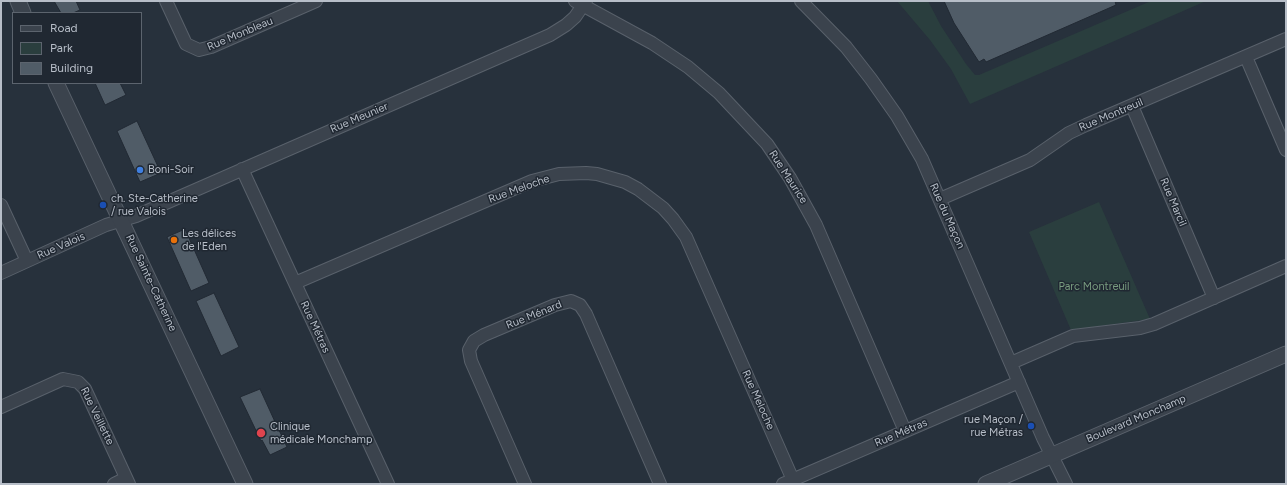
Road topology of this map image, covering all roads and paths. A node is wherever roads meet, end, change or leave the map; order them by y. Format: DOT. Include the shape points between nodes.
graph roads {
  1 [pos="18,1"];
  2 [pos="166,1"];
  3 [pos="316,1"];
  4 [pos="801,1"];
  5 [pos="582,3"];
  6 [pos="23,12"];
  7 [pos="1286,40"];
  8 [pos="1246,57"];
  9 [pos="56,84"];
  10 [pos="1132,106"];
  11 [pos="1286,150"];
  12 [pos="242,169"];
  13 [pos="940,199"];
  14 [pos="1,205"];
  15 [pos="121,221"];
  16 [pos="27,261"];
  17 [pos="1286,266"];
  18 [pos="1,273"];
  19 [pos="295,283"];
  20 [pos="1214,298"];
  21 [pos="1286,354"];
  22 [pos="1011,363"];
  23 [pos="1018,382"];
  24 [pos="1,407"];
  25 [pos="905,431"];
  26 [pos="1051,456"];
  27 [pos="128,481"];
  28 [pos="788,482"];
  29 [pos="114,484"];
  30 [pos="244,484"];
  31 [pos="388,484"];
  32 [pos="525,484"];
  33 [pos="660,484"];
  34 [pos="986,484"];
  35 [pos="1066,484"];
  1 -- 6 [label="street"];
  2 -- 3 [label="street, Rue Monbleau" via="186,44 199,50"];
  4 -- 13 [label="street, Rue du Maçon" via="846,47 885,98 922,159"];
  5 -- 12 [label="street, Rue Meunier" via="566,25 550,35"];
  5 -- 25 [label="street, Rue Maurice" via="652,42 688,67 735,108 767,144 790,178 816,225"];
  7 -- 8 [label="street, Rue Montreuil"];
  8 -- 10 [label="street, Rue Montreuil"];
  8 -- 11 [label="street"];
  9 -- 15 [label="street, Rue Sainte-Catherine"];
  10 -- 13 [label="street, Rue Montreuil" via="1069,133 1026,162"];
  10 -- 20 [label="street, Rue Marcil"];
  12 -- 15 [label="street, Rue Meunier"];
  12 -- 19 [label="street, Rue Métras"];
  13 -- 22 [label="street, Rue du Maçon"];
  14 -- 16 [label="street"];
  15 -- 16 [label="street, Rue Valois" via="106,225"];
  15 -- 30 [label="street, Rue Sainte-Catherine"];
  16 -- 18 [label="street, Rue Valois"];
  17 -- 20 [label="street"];
  19 -- 28 [label="street, Rue Meloche" via="532,181 559,174 586,173 625,182 663,208 686,237"];
  19 -- 31 [label="street, Rue Métras"];
  20 -- 22 [label="street" via="1147,326 1073,336"];
  21 -- 26 [label="street, Boulevard Monchamp"];
  22 -- 23 [label="street, Rue du Maçon"];
  23 -- 25 [label="street, Rue Métras"];
  23 -- 26 [label="street, Rue du Maçon"];
  24 -- 27 [label="street, Rue Veillette" via="62,379 78,382 85,388"];
  25 -- 28 [label="street, Rue Métras"];
  26 -- 34 [label="street, Boulevard Monchamp"];
  26 -- 35 [label="street, Rue du Maçon"];
  27 -- 29 [label="street"];
  32 -- 33 [label="street, Rue Ménard" via="471,361 469,350 474,341 484,336 571,301 580,305 586,314"];
}
